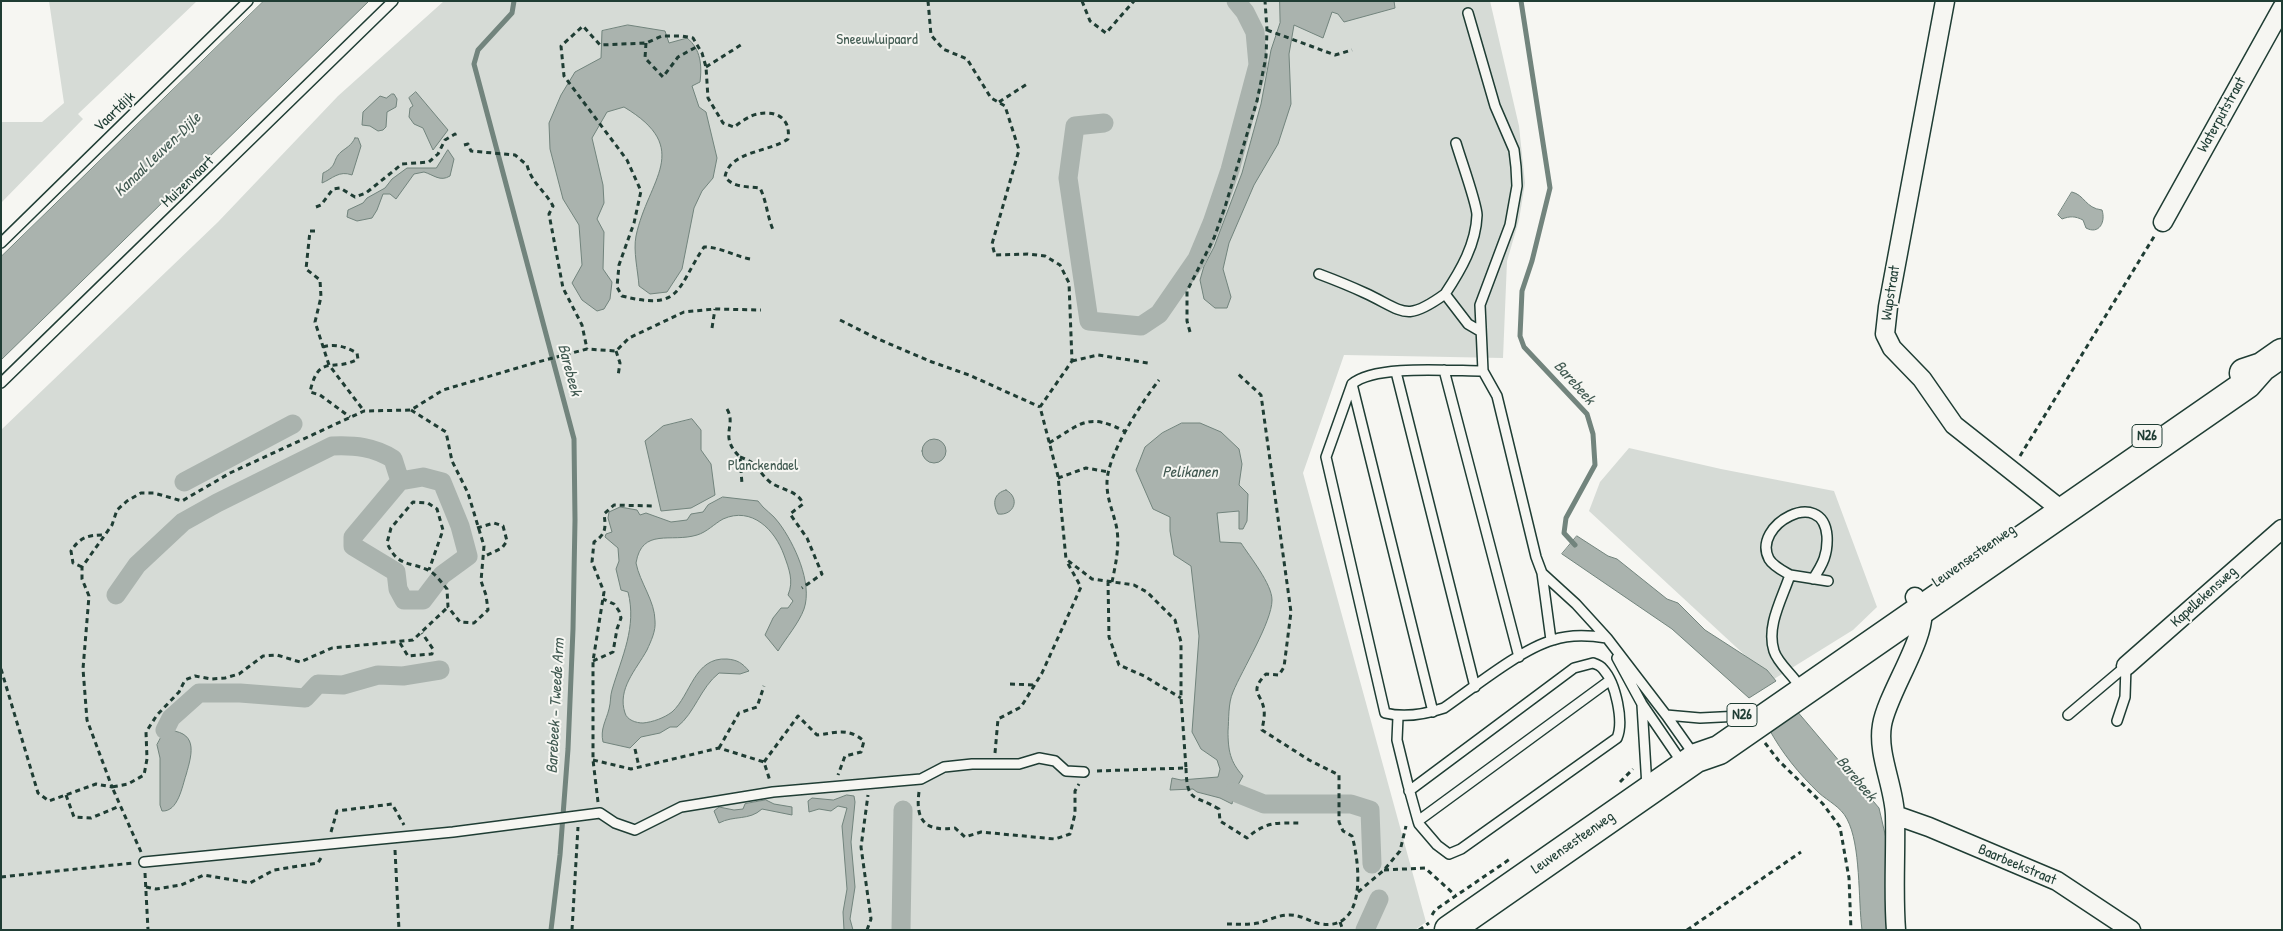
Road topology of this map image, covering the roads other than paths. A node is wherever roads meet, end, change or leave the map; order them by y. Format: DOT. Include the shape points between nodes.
graph roads {
  1 [pos="248,1"];
  2 [pos="393,1"];
  3 [pos="1945,1"];
  4 [pos="2282,8"];
  5 [pos="1468,13"];
  6 [pos="1456,144"];
  7 [pos="2163,222"];
  8 [pos="1,243"];
  9 [pos="1319,274"];
  10 [pos="1445,294"];
  11 [pos="1480,331"];
  12 [pos="2262,365"];
  13 [pos="1444,370"];
  14 [pos="1483,371"];
  15 [pos="1396,372"];
  16 [pos="1,383"];
  17 [pos="1352,384"];
  18 [pos="2059,507"];
  19 [pos="2282,529"];
  20 [pos="1542,573"];
  21 [pos="1790,576"];
  22 [pos="1814,579"];
  23 [pos="1828,581"];
  24 [pos="1919,604"];
  25 [pos="1606,638"];
  26 [pos="1551,640"];
  27 [pos="1519,656"];
  28 [pos="2126,666"];
  29 [pos="1795,680"];
  30 [pos="1609,681"];
  31 [pos="1476,687"];
  32 [pos="1642,704"];
  33 [pos="1434,712"];
  34 [pos="1666,714"];
  35 [pos="2068,715"];
  36 [pos="1398,716"];
  37 [pos="1747,721"];
  38 [pos="2117,721"];
  39 [pos="1691,763"];
  40 [pos="1084,772"];
  41 [pos="1410,791"];
  42 [pos="1647,792"];
  43 [pos="1895,815"];
  44 [pos="1418,821"];
  45 [pos="144,862"];
  46 [pos="1450,930"];
  47 [pos="1896,930"];
  48 [pos="2131,930"];
  1 -- 8 [label="lane, Vaartdijk"];
  2 -- 16 [label="lane, Muizenvaart"];
  3 -- 18 [label="street, Wupstraat" via="1885,334 1892,348 1922,379 1954,424"];
  4 -- 7 [label="street, Waterputstraat"];
  5 -- 11 [label="lane" via="1495,106 1514,150 1517,186 1505,242 1483,292"];
  6 -- 10 [label="lane" via="1477,213 1471,246"];
  9 -- 10 [label="lane" via="1401,311 1424,308"];
  10 -- 11 [label="lane" via="1468,324"];
  11 -- 14 [label="lane"];
  12 -- 18 [label="main road, Leuvensesteenweg / N26" via="2246,384"];
  13 -- 14 [label="lane"];
  13 -- 15 [label="lane"];
  13 -- 27 [label="lane"];
  14 -- 20 [label="lane" via="1497,396"];
  15 -- 17 [label="lane" via="1372,374"];
  15 -- 31 [label="lane"];
  17 -- 33 [label="lane"];
  17 -- 36 [label="lane" via="1326,457 1385,713"];
  18 -- 24 [label="main road, Leuvensesteenweg / N26"];
  19 -- 28 [label="street, Kapellekensweg"];
  20 -- 25 [label="lane"];
  20 -- 26 [label="lane"];
  21 -- 22 [label="lane"];
  21 -- 22 [label="lane" via="1770,560 1765,549 1767,538 1784,519 1799,512 1811,512 1820,517 1826,527 1828,550"];
  21 -- 29 [label="lane" via="1776,610 1772,639 1774,652"];
  22 -- 23 [label="lane"];
  24 -- 29 [label="main road, Leuvensesteenweg / N26"];
  24 -- 37 [label="main road, Leuvensesteenweg / N26"];
  24 -- 43 [label="street" via="1920,633 1881,726"];
  25 -- 26 [label="lane" via="1589,635"];
  25 -- 32 [label="lane"];
  25 -- 34 [label="lane"];
  26 -- 27 [label="lane"];
  27 -- 31 [label="lane"];
  28 -- 35 [label="lane"];
  28 -- 38 [label="lane" via="2125,697"];
  29 -- 37 [label="main road, Leuvensesteenweg / N26"];
  30 -- 41 [label="lane" via="1603,668 1592,663 1574,668"];
  30 -- 44 [label="lane"];
  30 -- 44 [label="lane" via="1619,710 1621,728 1617,738 1461,849 1449,854 1437,845"];
  31 -- 33 [label="lane"];
  32 -- 39 [label="lane"];
  32 -- 42 [label="lane"];
  33 -- 36 [label="lane"];
  34 -- 37 [label="lane"];
  34 -- 39 [label="lane"];
  36 -- 41 [label="lane" via="1397,740"];
  37 -- 39 [label="main road, Leuvensesteenweg / N26" via="1719,750"];
  39 -- 42 [label="main road, Leuvensesteenweg / N26"];
  40 -- 45 [label="lane" via="1066,771 1055,761 1039,758 1019,764 944,767 921,779 773,792 681,807 635,830 600,813 395,838"];
  41 -- 44 [label="lane"];
  42 -- 46 [label="main road, Leuvensesteenweg / N26"];
  43 -- 47 [label="street"];
  43 -- 48 [label="street, Baarbeekstraat" via="2057,881"];
}
